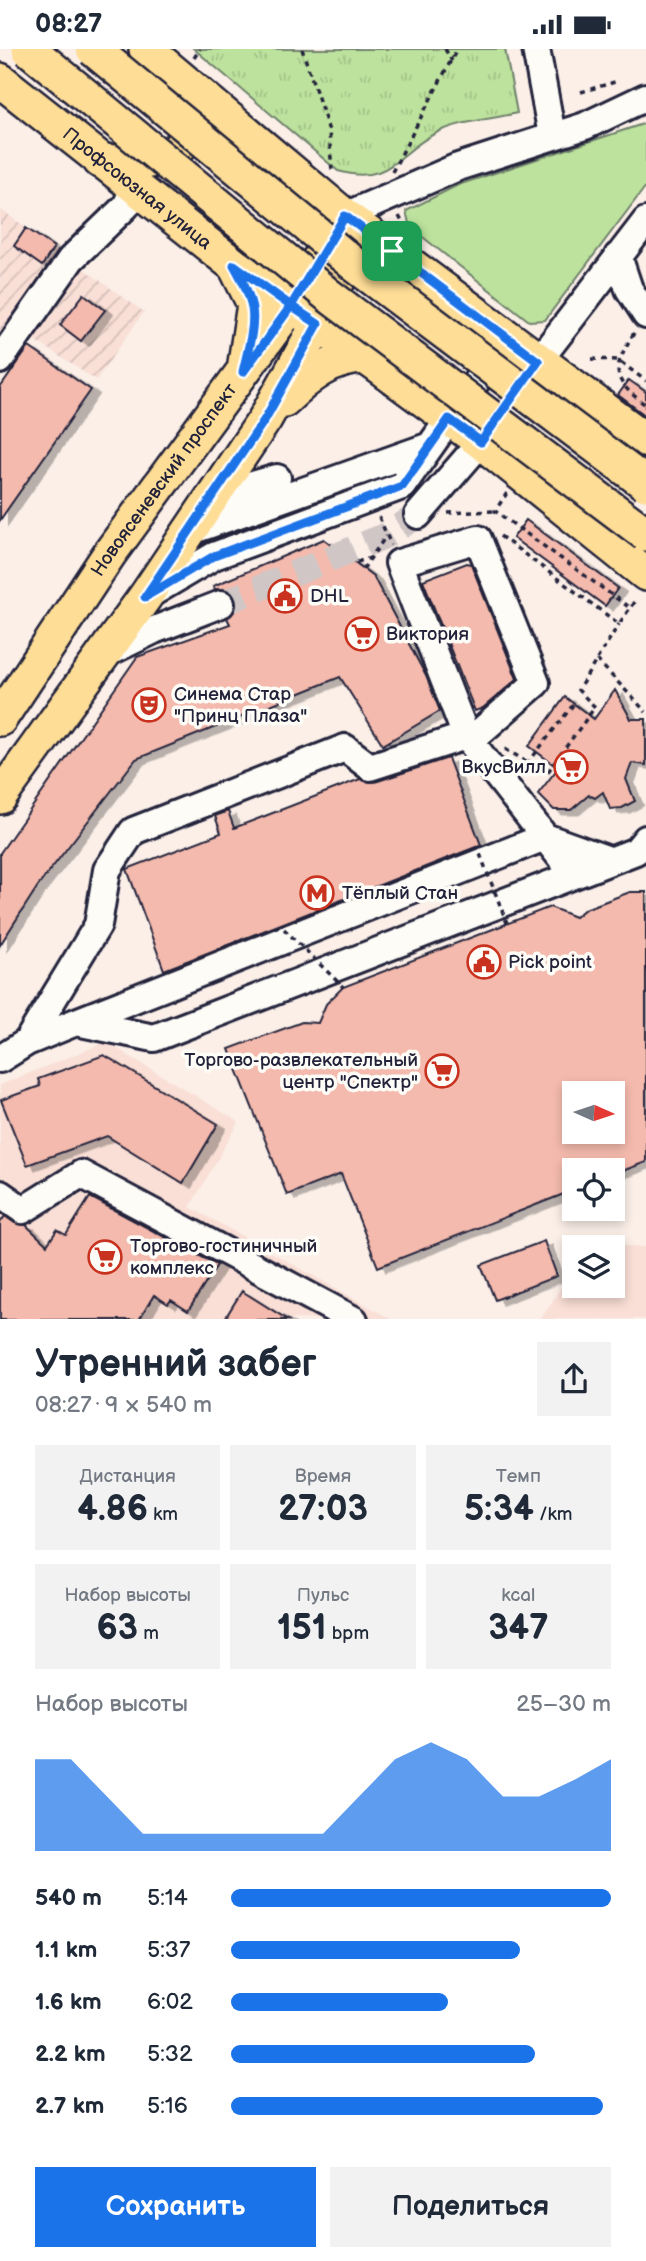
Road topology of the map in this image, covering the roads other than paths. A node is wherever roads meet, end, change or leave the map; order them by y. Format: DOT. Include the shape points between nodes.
graph roads {
  1 [pos="29,49"];
  2 [pos="93,49"];
  3 [pos="536,49"];
  4 [pos="151,53"];
  5 [pos="0,80"];
  6 [pos="646,97"];
  7 [pos="552,135"];
  8 [pos="100,161"];
  9 [pos="134,189"];
  10 [pos="345,216"];
  11 [pos="646,221"];
  12 [pos="618,256"];
  13 [pos="234,265"];
  14 [pos="305,315"];
  15 [pos="643,319"];
  16 [pos="484,320"];
  17 [pos="365,357"];
  18 [pos="0,360"];
  19 [pos="538,361"];
  20 [pos="243,372"];
  21 [pos="265,419"];
  22 [pos="440,432"];
  23 [pos="646,440"];
  24 [pos="476,448"];
  25 [pos="646,468"];
  26 [pos="277,478"];
  27 [pos="646,484"];
  28 [pos="212,497"];
  29 [pos="418,515"];
  30 [pos="188,532"];
  31 [pos="639,567"];
  32 [pos="145,597"];
  33 [pos="221,604"];
  34 [pos="103,655"];
  35 [pos="0,719"];
  36 [pos="472,735"];
  37 [pos="0,797"];
  38 [pos="545,837"];
  39 [pos="646,839"];
  40 [pos="609,860"];
  41 [pos="573,873"];
  42 [pos="76,1022"];
  43 [pos="27,1042"];
  44 [pos="0,1059"];
  45 [pos="0,1194"];
  46 [pos="354,1319"];
  1 -- 31 [label="main road, Профсоюзная улица, bridge" via="328,295"];
  2 -- 27 [label="main road, bridge" via="355,265"];
  3 -- 7 [label="street"];
  4 -- 8 [label="main road" via="177,89 186,115 184,137 170,156 145,164"];
  4 -- 10 [label="main road"];
  5 -- 8 [label="main road, Профсоюзная улица"];
  6 -- 7 [label="street" via="585,126"];
  7 -- 10 [label="street" via="458,167"];
  8 -- 9 [label="main road, Профсоюзная улица"];
  9 -- 13 [label="main road, Профсоюзная улица"];
  9 -- 18 [label="street" via="126,206 71,259"];
  10 -- 14 [label="main road, Новоясеневский проспект"];
  10 -- 16 [label="main road"];
  11 -- 12 [label="street"];
  12 -- 15 [label="street"];
  12 -- 19 [label="street"];
  13 -- 14 [label="main road, Профсоюзная улица"];
  13 -- 20 [label="main road" via="254,304"];
  14 -- 17 [label="main road, Профсоюзная улица"];
  14 -- 20 [label="main road, Новоясеневский проспект"];
  14 -- 21 [label="main road, Новоясеневский проспект"];
  16 -- 19 [label="main road"];
  16 -- 22 [label="street" via="488,347 482,373"];
  17 -- 21 [label="main road" via="352,357 315,373"];
  17 -- 22 [label="main road, Профсоюзная улица"];
  19 -- 23 [label="main road"];
  19 -- 24 [label="main road"];
  20 -- 35 [label="main road, Новоясеневский проспект" via="110,553"];
  21 -- 28 [label="main road, Новоясеневский проспект"];
  22 -- 24 [label="main road, Профсоюзная улица"];
  22 -- 30 [label="street"];
  22 -- 32 [label="street" via="402,486 214,556"];
  24 -- 29 [label="street"];
  24 -- 31 [label="main road, Профсоюзная улица"];
  25 -- 31 [label="street" via="628,480 612,513 612,529"];
  26 -- 28 [label="street"];
  28 -- 30 [label="main road, Новоясеневский проспект"];
  30 -- 32 [label="main road, Новоясеневский проспект"];
  32 -- 34 [label="main road, Новоясеневский проспект"];
  33 -- 34 [label="street"];
  34 -- 37 [label="main road, Новоясеневский проспект"];
  36 -- 36 [label="street" via="399,563 478,539 536,683"];
  36 -- 38 [label="street"];
  36 -- 43 [label="street" via="370,767 345,748 133,831 107,870 98,925"];
  38 -- 40 [label="street"];
  38 -- 41 [label="street"];
  38 -- 42 [label="street"];
  39 -- 40 [label="street" via="636,851"];
  40 -- 41 [label="street"];
  41 -- 42 [label="street" via="154,1038"];
  42 -- 43 [label="street"];
  43 -- 44 [label="street"];
  45 -- 46 [label="street" via="23,1210 81,1174"];
}
